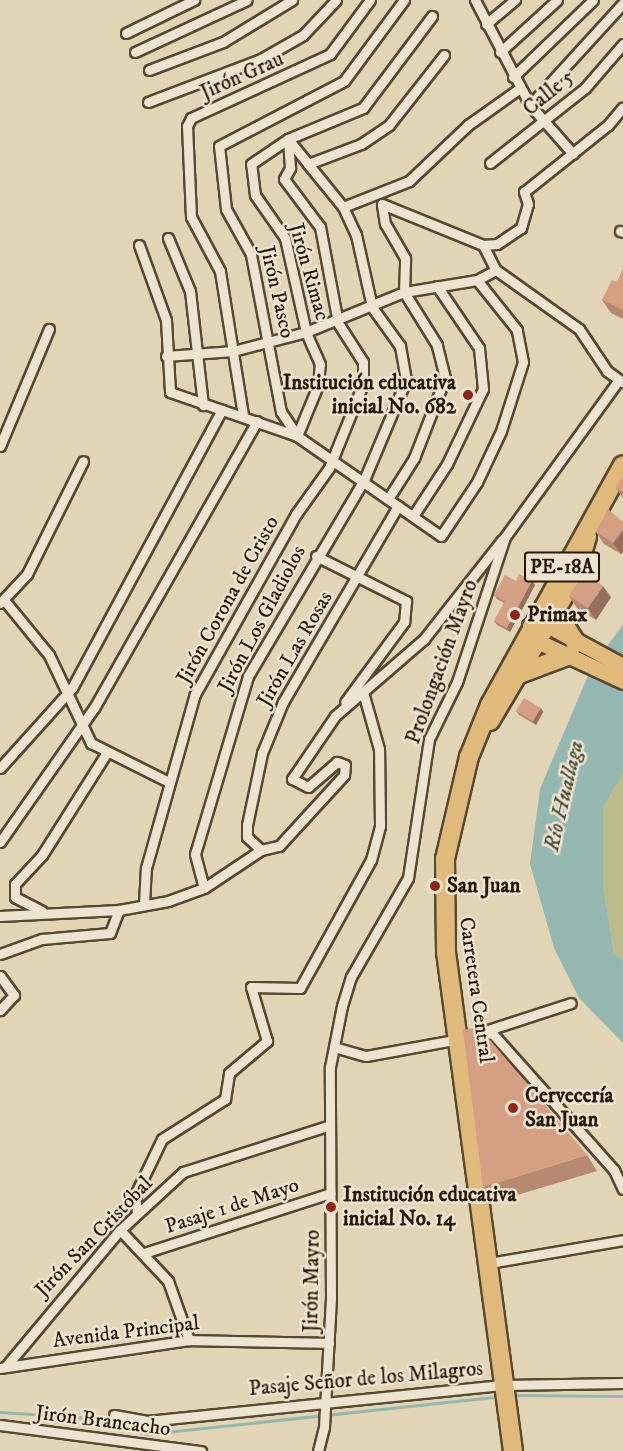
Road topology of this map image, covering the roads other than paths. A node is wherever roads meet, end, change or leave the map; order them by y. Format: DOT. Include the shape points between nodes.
graph roads {
  1 [pos="194,0"];
  2 [pos="247,0"];
  3 [pos="292,0"];
  4 [pos="336,0"];
  5 [pos="370,0"];
  6 [pos="404,0"];
  7 [pos="514,0"];
  8 [pos="557,0"];
  9 [pos="593,0"];
  10 [pos="478,1"];
  11 [pos="623,3"];
  12 [pos="432,16"];
  13 [pos="486,24"];
  14 [pos="126,33"];
  15 [pos="623,44"];
  16 [pos="135,52"];
  17 [pos="500,52"];
  18 [pos="444,55"];
  19 [pos="148,70"];
  20 [pos="513,77"];
  21 [pos="520,88"];
  22 [pos="148,102"];
  23 [pos="530,105"];
  24 [pos="623,107"];
  25 [pos="543,121"];
  26 [pos="288,139"];
  27 [pos="573,154"];
  28 [pos="490,163"];
  29 [pos="308,164"];
  30 [pos="343,207"];
  31 [pos="168,238"];
  32 [pos="139,245"];
  33 [pos="483,246"];
  34 [pos="496,270"];
  35 [pos="477,280"];
  36 [pos="436,286"];
  37 [pos="404,292"];
  38 [pos="372,307"];
  39 [pos="338,323"];
  40 [pos="49,329"];
  41 [pos="306,332"];
  42 [pos="269,339"];
  43 [pos="233,351"];
  44 [pos="194,355"];
  45 [pos="166,356"];
  46 [pos="621,382"];
  47 [pos="203,405"];
  48 [pos="222,410"];
  49 [pos="243,416"];
  50 [pos="257,421"];
  51 [pos="297,436"];
  52 [pos="0,446"];
  53 [pos="83,461"];
  54 [pos="329,461"];
  55 [pos="623,465"];
  56 [pos="364,480"];
  57 [pos="388,499"];
  58 [pos="398,506"];
  59 [pos="595,508"];
  60 [pos="413,516"];
  61 [pos="505,537"];
  62 [pos="316,556"];
  63 [pos="352,578"];
  64 [pos="2,601"];
  65 [pos="543,626"];
  66 [pos="578,651"];
  67 [pos="623,666"];
  68 [pos="522,673"];
  69 [pos="623,681"];
  70 [pos="363,692"];
  71 [pos="66,696"];
  72 [pos="335,716"];
  73 [pos="79,728"];
  74 [pos="474,741"];
  75 [pos="107,752"];
  76 [pos="0,768"];
  77 [pos="169,782"];
  78 [pos="0,842"];
  79 [pos="261,850"];
  80 [pos="204,888"];
  81 [pos="144,904"];
  82 [pos="119,910"];
  83 [pos="47,913"];
  84 [pos="0,916"];
  85 [pos="0,954"];
  86 [pos="0,976"];
  87 [pos="571,1003"];
  88 [pos="0,1010"];
  89 [pos="485,1031"];
  90 [pos="460,1038"];
  91 [pos="334,1047"];
  92 [pos="330,1125"];
  93 [pos="622,1183"];
  94 [pos="331,1193"];
  95 [pos="137,1212"];
  96 [pos="120,1230"];
  97 [pos="623,1240"];
  98 [pos="144,1253"];
  99 [pos="489,1263"];
  100 [pos="189,1340"];
  101 [pos="329,1343"];
  102 [pos="3,1367"];
  103 [pos="623,1383"];
  104 [pos="504,1386"];
  105 [pos="326,1405"];
  106 [pos="114,1415"];
  107 [pos="0,1425"];
  108 [pos="201,1451"];
  109 [pos="318,1451"];
  110 [pos="513,1451"];
  1 -- 14 [label="street"];
  2 -- 16 [label="street"];
  3 -- 19 [label="street" via="223,42"];
  4 -- 22 [label="street" via="303,35 261,59"];
  5 -- 43 [label="street, Jirón Grau" via="330,54 191,118 187,126 191,217 220,271"];
  6 -- 42 [label="street, Jirón Pasco" via="344,81 219,146 226,209 251,254"];
  7 -- 13 [label="street"];
  8 -- 17 [label="street"];
  9 -- 20 [label="street"];
  10 -- 13 [label="street"];
  11 -- 23 [label="street"];
  12 -- 26 [label="street, Jirón Rimac" via="363,108"];
  13 -- 17 [label="street"];
  15 -- 25 [label="street, Calle 5" via="585,88"];
  17 -- 20 [label="street"];
  18 -- 29 [label="street" via="389,124 361,144"];
  20 -- 21 [label="street"];
  21 -- 23 [label="street"];
  21 -- 30 [label="street" via="468,125 409,182"];
  23 -- 25 [label="street"];
  24 -- 27 [label="street"];
  25 -- 27 [label="street"];
  25 -- 28 [label="street, Calle 5"];
  26 -- 29 [label="street"];
  26 -- 39 [label="street" via="290,168 284,179 320,227"];
  26 -- 41 [label="street, Jirón Rimac" via="256,156 250,170 255,195 285,238"];
  27 -- 33 [label="street" via="524,192 528,204 521,228 504,242"];
  29 -- 30 [label="street"];
  30 -- 38 [label="street" via="363,257"];
  31 -- 44 [label="street" via="190,291"];
  32 -- 45 [label="street" via="162,302"];
  33 -- 34 [label="street"];
  33 -- 37 [label="street" via="382,204 385,224 405,258"];
  34 -- 35 [label="street"];
  34 -- 46 [label="street" via="579,329"];
  35 -- 36 [label="street"];
  35 -- 60 [label="street" via="517,330 523,362 501,431 477,482 441,536"];
  36 -- 37 [label="street"];
  36 -- 60 [label="street" via="479,348 483,389 447,464"];
  37 -- 38 [label="street"];
  37 -- 57 [label="street" via="437,345 445,378 414,458"];
  38 -- 39 [label="street"];
  38 -- 56 [label="street, Jirón Los Gladiolos" via="400,346 406,380"];
  39 -- 41 [label="street"];
  39 -- 54 [label="street, Jirón Corona de Cristo" via="365,373"];
  40 -- 52 [label="street"];
  41 -- 42 [label="street"];
  41 -- 51 [label="street, Jirón Rimac" via="317,351 320,375"];
  42 -- 43 [label="street"];
  42 -- 51 [label="street, Jirón Pasco" via="281,412"];
  43 -- 44 [label="street"];
  43 -- 49 [label="street, Jirón Grau"];
  44 -- 45 [label="street"];
  44 -- 47 [label="street"];
  45 -- 47 [label="street" via="167,387"];
  46 -- 61 [label="street, Prolongación Mayro"];
  47 -- 48 [label="street"];
  48 -- 49 [label="street"];
  48 -- 71 [label="street"];
  49 -- 50 [label="street"];
  50 -- 51 [label="street"];
  50 -- 73 [label="street"];
  51 -- 54 [label="street"];
  53 -- 64 [label="street" via="27,574"];
  54 -- 56 [label="street"];
  54 -- 77 [label="street, Jirón Corona de Cristo" via="222,639 195,694"];
  55 -- 59 [label="highway, Carretera Central / PE-18A"];
  56 -- 57 [label="street"];
  56 -- 62 [label="street, Jirón Los Gladiolos"];
  57 -- 58 [label="street"];
  58 -- 60 [label="street"];
  58 -- 63 [label="street, Jirón Las Rosas"];
  59 -- 65 [label="highway, Carretera Central / PE-18A"];
  59 -- 65 [label="highway, PE-18A" via="575,577"];
  61 -- 70 [label="street" via="424,639"];
  61 -- 91 [label="street, Prolongación Mayro" via="457,682 429,740 408,878 351,977"];
  62 -- 63 [label="street"];
  62 -- 80 [label="street, Jirón Los Gladiolos" via="248,676 229,725 195,854"];
  63 -- 72 [label="street" via="402,595 407,612"];
  63 -- 79 [label="street, Jirón Las Rosas" via="336,619 283,702 262,753 247,825 247,837"];
  64 -- 71 [label="street" via="49,655"];
  65 -- 66 [label="highway"];
  65 -- 66 [label="main road"];
  65 -- 68 [label="highway, PE-18A"];
  65 -- 74 [label="highway, Carretera Central / PE-18A"];
  66 -- 67 [label="main road"];
  66 -- 68 [label="highway"];
  66 -- 69 [label="main road"];
  68 -- 74 [label="highway, PE-18A"];
  70 -- 72 [label="street"];
  70 -- 95 [label="street" via="379,749 380,826 371,860 300,988 251,987 267,1041 229,1073 225,1099 162,1139 135,1195"];
  71 -- 73 [label="street"];
  71 -- 76 [label="street" via="30,729"];
  72 -- 79 [label="street" via="292,779 308,788 337,762 345,765 344,775 279,846"];
  73 -- 75 [label="street"];
  73 -- 78 [label="street"];
  74 -- 90 [label="highway, Carretera Central / PE-18A" via="445,859 442,906"];
  75 -- 77 [label="street"];
  75 -- 83 [label="street" via="42,855 15,884 15,897"];
  77 -- 81 [label="street, Jirón Corona de Cristo" via="146,868"];
  79 -- 80 [label="street"];
  80 -- 81 [label="street"];
  81 -- 82 [label="street"];
  82 -- 83 [label="street"];
  82 -- 85 [label="street" via="110,933 42,939"];
  83 -- 84 [label="street"];
  86 -- 88 [label="street" via="14,995"];
  87 -- 89 [label="street"];
  89 -- 90 [label="street"];
  89 -- 93 [label="street"];
  90 -- 91 [label="street" via="366,1056"];
  90 -- 99 [label="highway, Carretera Central / PE-18A"];
  91 -- 92 [label="street, Jirón Mayro"];
  92 -- 94 [label="street, Jirón Mayro"];
  92 -- 95 [label="street, Jirón San Cristóbal" via="190,1168"];
  94 -- 98 [label="street, Pasaje 1 de Mayo"];
  94 -- 101 [label="street, Jirón Mayro"];
  95 -- 96 [label="street, Jirón San Cristóbal"];
  96 -- 98 [label="street"];
  96 -- 102 [label="street, Jirón San Cristóbal"];
  97 -- 99 [label="street"];
  98 -- 100 [label="street" via="168,1281"];
  99 -- 104 [label="highway, Carretera Central / PE-18A"];
  100 -- 101 [label="street, Avenida Principal"];
  100 -- 102 [label="street, Avenida Principal"];
  101 -- 105 [label="street, Jirón Mayro"];
  103 -- 104 [label="street, Pasaje Señor de los Milagros"];
  104 -- 105 [label="street, Pasaje Señor de los Milagros"];
  104 -- 110 [label="highway, Carretera Central / PE-18A"];
  105 -- 106 [label="street, Pasaje Señor de los Milagros" via="280,1404 147,1421"];
  105 -- 109 [label="street, Jirón Mayro"];
  107 -- 108 [label="street, Jirón Brancacho"];
}
